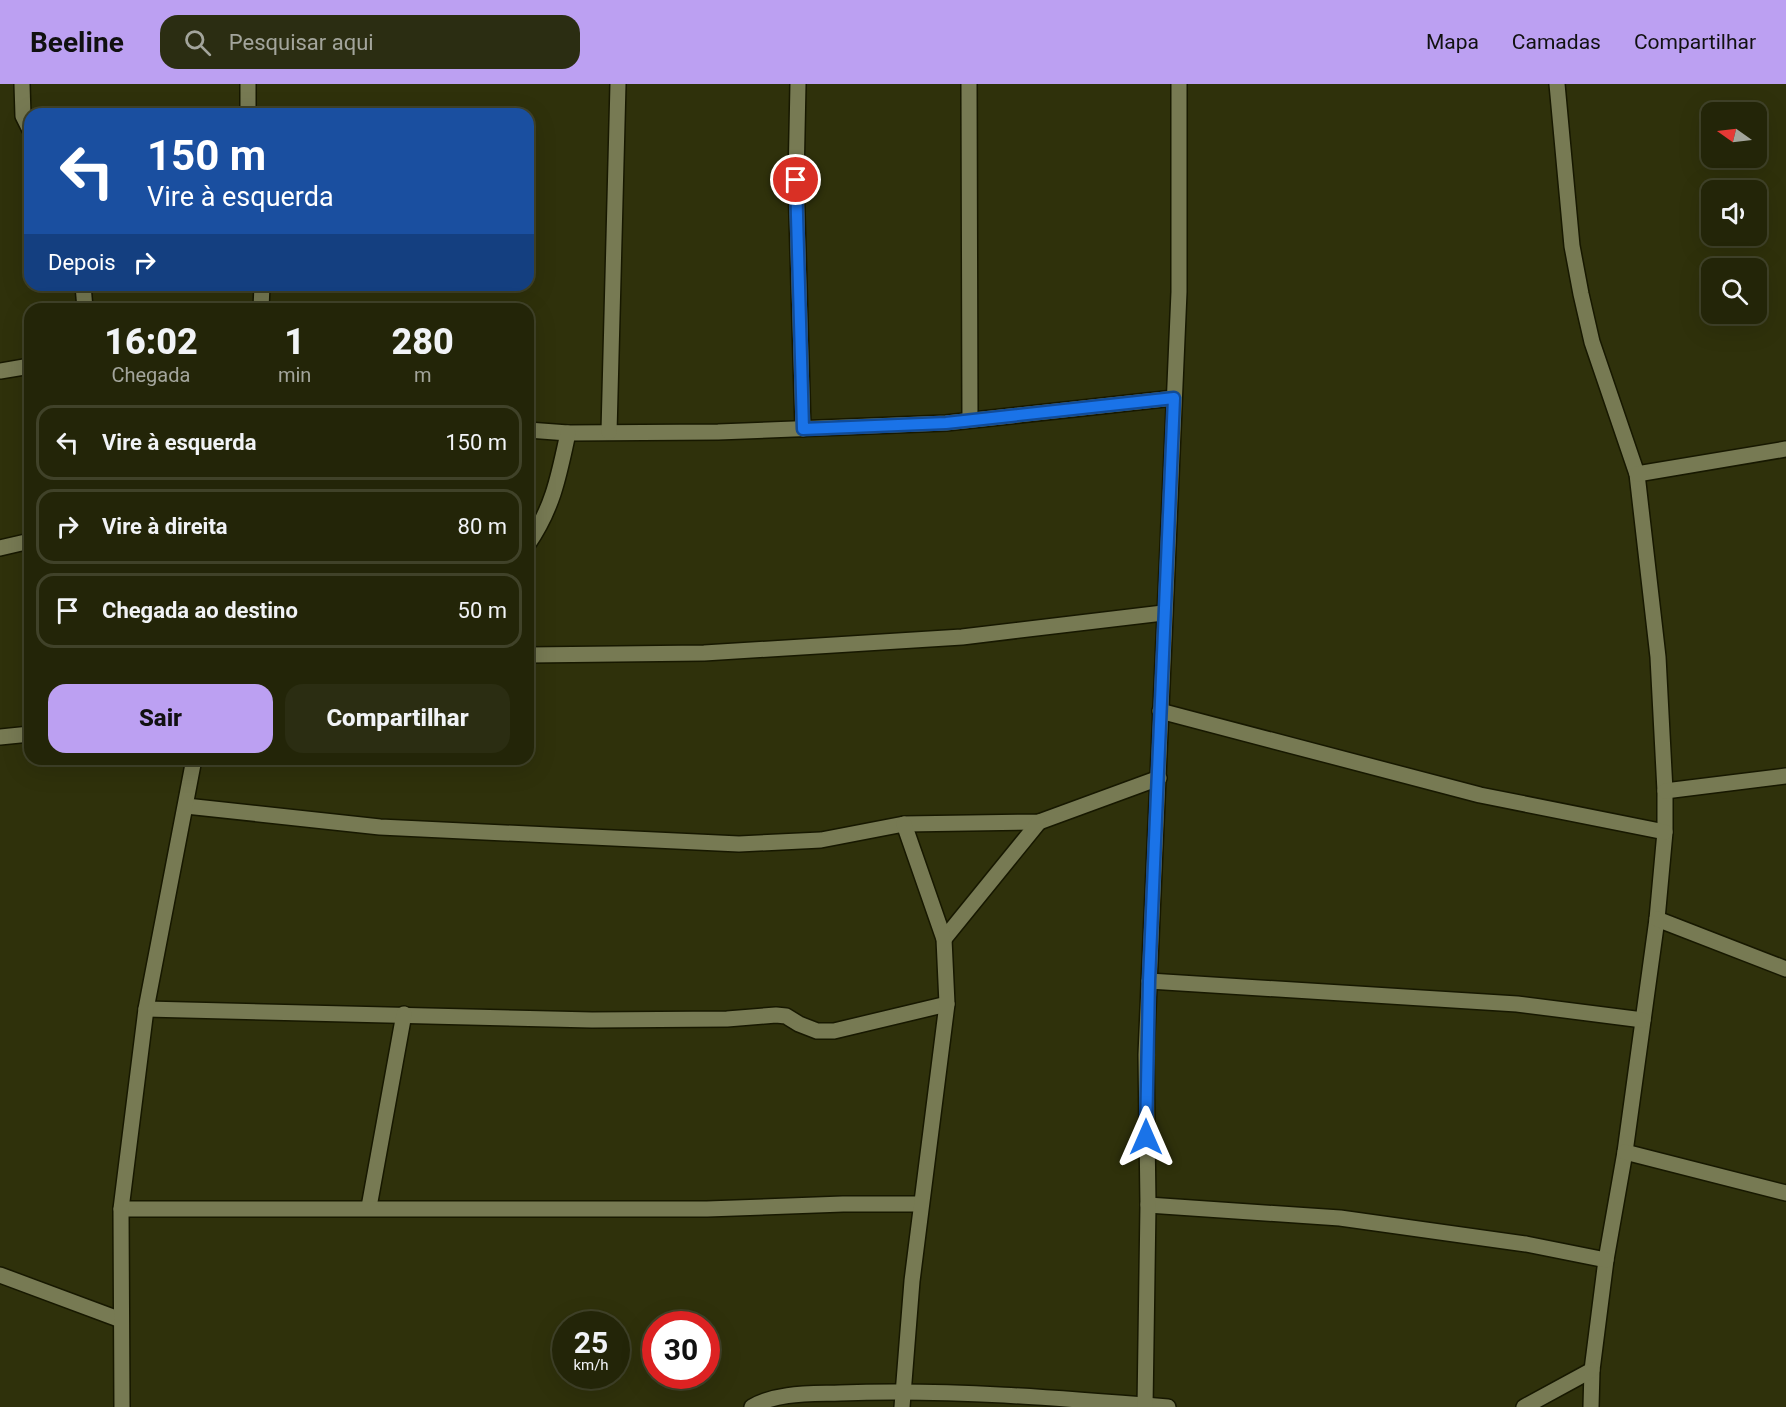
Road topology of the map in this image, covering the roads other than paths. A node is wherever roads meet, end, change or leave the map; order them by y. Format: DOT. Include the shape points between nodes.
graph roads {
  1 [pos="22,84"];
  2 [pos="249,84"];
  3 [pos="618,84"];
  4 [pos="798,84"];
  5 [pos="969,84"];
  6 [pos="1179,84"];
  7 [pos="1557,84"];
  8 [pos="248,108"];
  9 [pos="24,118"];
  10 [pos="24,367"];
  11 [pos="0,370"];
  12 [pos="1174,398"];
  13 [pos="970,420"];
  14 [pos="803,429"];
  15 [pos="534,430"];
  16 [pos="609,432"];
  17 [pos="568,433"];
  18 [pos="1786,449"];
  19 [pos="1637,474"];
  20 [pos="534,535"];
  21 [pos="24,542"];
  22 [pos="0,548"];
  23 [pos="1163,614"];
  24 [pos="534,655"];
  25 [pos="1160,711"];
  26 [pos="24,735"];
  27 [pos="0,737"];
  28 [pos="193,765"];
  29 [pos="1786,777"];
  30 [pos="1159,778"];
  31 [pos="1665,790"];
  32 [pos="186,806"];
  33 [pos="1039,822"];
  34 [pos="904,824"];
  35 [pos="1665,832"];
  36 [pos="1657,919"];
  37 [pos="944,939"];
  38 [pos="1786,969"];
  39 [pos="1149,981"];
  40 [pos="947,1004"];
  41 [pos="146,1009"];
  42 [pos="404,1014"];
  43 [pos="1643,1020"];
  44 [pos="1625,1152"];
  45 [pos="1786,1192"];
  46 [pos="921,1204"];
  47 [pos="1148,1205"];
  48 [pos="369,1207"];
  49 [pos="121,1209"];
  50 [pos="1606,1260"];
  51 [pos="0,1275"];
  52 [pos="121,1320"];
  53 [pos="1592,1370"];
  54 [pos="903,1390"];
  55 [pos="1145,1406"];
  56 [pos="122,1407"];
  57 [pos="752,1407"];
  58 [pos="903,1407"];
  59 [pos="1168,1407"];
  60 [pos="1524,1407"];
  61 [pos="1591,1407"];
  1 -- 9 [label="street"];
  2 -- 8 [label="street"];
  3 -- 16 [label="street"];
  4 -- 14 [label="street" via="796,180"];
  5 -- 13 [label="street"];
  6 -- 12 [label="street" via="1179,292"];
  7 -- 19 [label="street" via="1572,246 1581,294 1592,342"];
  10 -- 11 [label="street"];
  12 -- 13 [label="street"];
  12 -- 23 [label="street"];
  13 -- 14 [label="street"];
  14 -- 16 [label="street"];
  15 -- 17 [label="street"];
  16 -- 17 [label="street"];
  17 -- 20 [label="street" via="555,495"];
  18 -- 19 [label="street"];
  19 -- 31 [label="street" via="1658,657"];
  21 -- 22 [label="street"];
  23 -- 24 [label="street" via="962,637 704,653"];
  23 -- 25 [label="street"];
  25 -- 30 [label="street"];
  25 -- 35 [label="street" via="1480,795"];
  26 -- 27 [label="street"];
  28 -- 32 [label="street"];
  29 -- 31 [label="street"];
  30 -- 33 [label="street"];
  30 -- 39 [label="street"];
  31 -- 35 [label="street"];
  32 -- 34 [label="street" via="380,827 739,844 821,840"];
  32 -- 41 [label="street"];
  33 -- 34 [label="street"];
  33 -- 37 [label="street"];
  34 -- 37 [label="street"];
  35 -- 36 [label="street"];
  36 -- 38 [label="street"];
  36 -- 43 [label="street"];
  37 -- 40 [label="street"];
  39 -- 43 [label="street" via="1517,1004"];
  39 -- 47 [label="street"];
  40 -- 42 [label="street" via="834,1031 817,1031 776,1015 592,1020"];
  40 -- 46 [label="street"];
  41 -- 42 [label="street"];
  41 -- 49 [label="street"];
  42 -- 48 [label="street"];
  43 -- 44 [label="street"];
  44 -- 45 [label="street"];
  44 -- 50 [label="street"];
  46 -- 48 [label="street" via="707,1209"];
  46 -- 54 [label="street"];
  47 -- 50 [label="street" via="1340,1218 1526,1244"];
  47 -- 55 [label="street"];
  48 -- 49 [label="street"];
  49 -- 52 [label="street"];
  50 -- 53 [label="street"];
  51 -- 52 [label="street"];
  52 -- 56 [label="street"];
  53 -- 60 [label="street"];
  53 -- 61 [label="street"];
  54 -- 55 [label="street"];
  54 -- 57 [label="street" via="797,1394 763,1400"];
  54 -- 58 [label="street"];
  55 -- 59 [label="street"];
}
